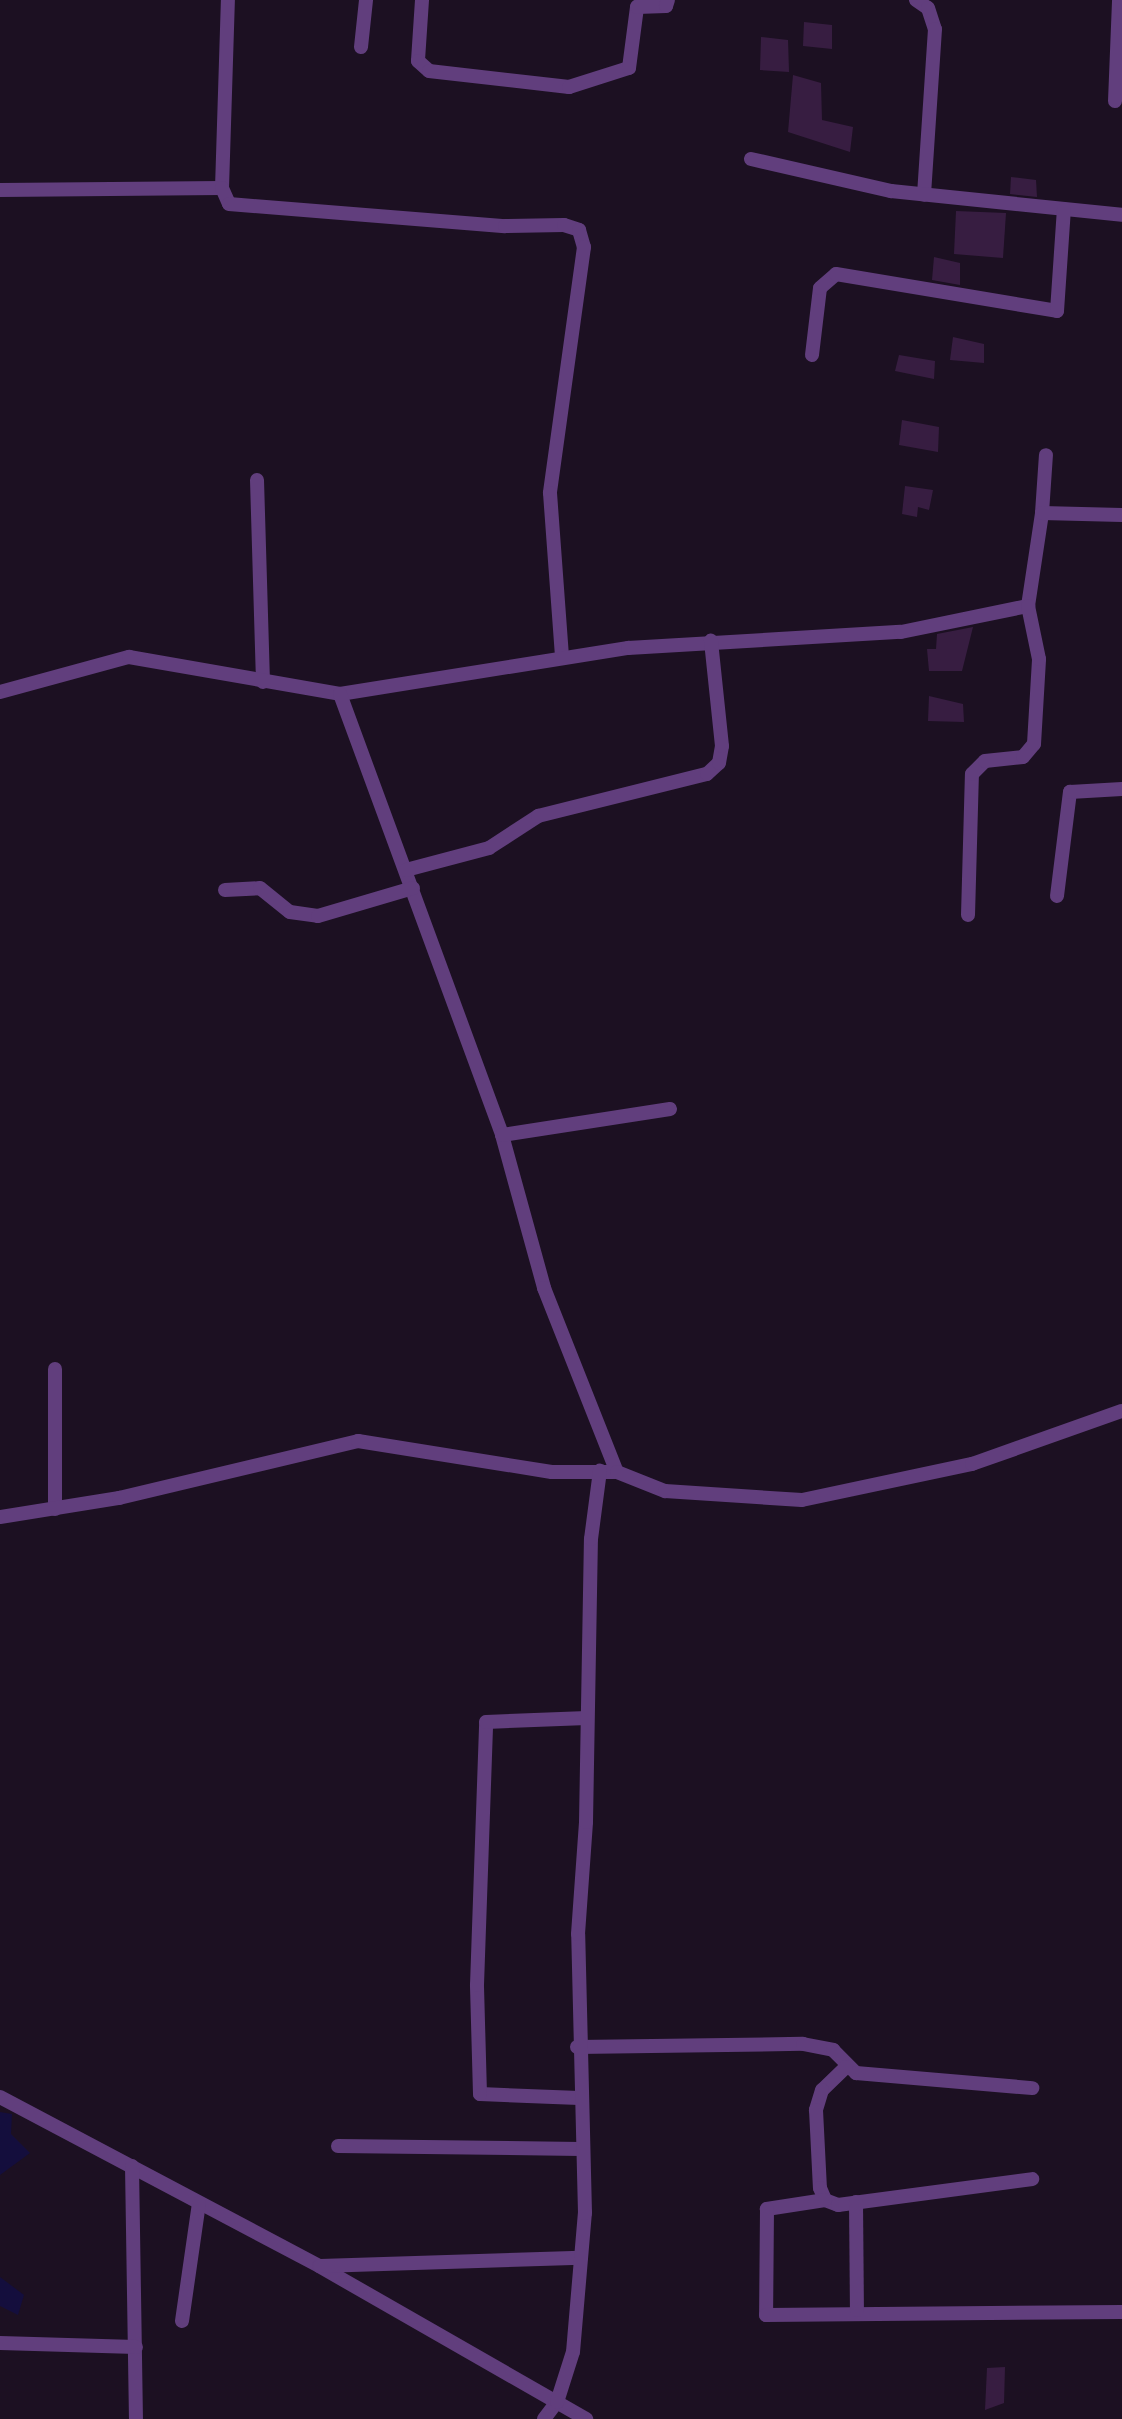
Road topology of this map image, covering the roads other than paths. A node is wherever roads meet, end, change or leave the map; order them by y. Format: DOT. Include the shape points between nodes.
graph roads {
  1 [pos="228,0"];
  2 [pos="366,0"];
  3 [pos="422,0"];
  4 [pos="668,0"];
  5 [pos="1119,0"];
  6 [pos="924,3"];
  7 [pos="361,47"];
  8 [pos="1115,101"];
  9 [pos="751,159"];
  10 [pos="222,188"];
  11 [pos="0,190"];
  12 [pos="924,195"];
  13 [pos="1064,209"];
  14 [pos="1122,215"];
  15 [pos="812,355"];
  16 [pos="1046,455"];
  17 [pos="257,480"];
  18 [pos="1042,513"];
  19 [pos="1122,515"];
  20 [pos="1028,606"];
  21 [pos="711,641"];
  22 [pos="562,657"];
  23 [pos="262,682"];
  24 [pos="0,692"];
  25 [pos="341,694"];
  26 [pos="1122,789"];
  27 [pos="406,870"];
  28 [pos="413,888"];
  29 [pos="225,890"];
  30 [pos="1057,896"];
  31 [pos="968,915"];
  32 [pos="670,1109"];
  33 [pos="502,1135"];
  34 [pos="55,1369"];
  35 [pos="1122,1411"];
  36 [pos="600,1471"];
  37 [pos="617,1472"];
  38 [pos="55,1509"];
  39 [pos="0,1517"];
  40 [pos="587,1718"];
  41 [pos="577,2047"];
  42 [pos="846,2067"];
  43 [pos="1032,2088"];
  44 [pos="579,2098"];
  45 [pos="2,2101"];
  46 [pos="338,2146"];
  47 [pos="582,2150"];
  48 [pos="132,2166"];
  49 [pos="1032,2179"];
  50 [pos="825,2200"];
  51 [pos="856,2202"];
  52 [pos="199,2203"];
  53 [pos="581,2258"];
  54 [pos="319,2266"];
  55 [pos="857,2310"];
  56 [pos="1122,2312"];
  57 [pos="182,2320"];
  58 [pos="0,2343"];
  59 [pos="136,2347"];
  60 [pos="557,2402"];
  61 [pos="136,2419"];
  62 [pos="544,2419"];
  63 [pos="586,2419"];
  1 -- 10 [label="street"];
  2 -- 7 [label="street"];
  3 -- 4 [label="street" via="418,61 429,71 569,87 629,68 637,7 666,6"];
  5 -- 8 [label="street"];
  6 -- 12 [label="street" via="935,29"];
  9 -- 12 [label="street" via="807,176"];
  10 -- 11 [label="street"];
  10 -- 22 [label="street" via="229,204 505,226 564,225 579,230 584,247 550,493"];
  12 -- 13 [label="street"];
  13 -- 14 [label="street"];
  13 -- 15 [label="street" via="1057,311 836,274 820,288"];
  16 -- 18 [label="street"];
  17 -- 23 [label="street"];
  18 -- 19 [label="street"];
  18 -- 20 [label="street"];
  20 -- 21 [label="street" via="901,632"];
  20 -- 31 [label="street" via="1039,659 1034,744 1023,757 985,761 972,774"];
  21 -- 22 [label="street"];
  21 -- 27 [label="street" via="722,746 719,763 708,774 538,816 489,848"];
  22 -- 25 [label="street"];
  23 -- 24 [label="street" via="129,657"];
  23 -- 25 [label="street"];
  25 -- 27 [label="street"];
  26 -- 30 [label="street" via="1070,792"];
  27 -- 28 [label="street"];
  28 -- 29 [label="street" via="318,916 290,912 260,888"];
  28 -- 33 [label="street"];
  32 -- 33 [label="street"];
  33 -- 37 [label="street" via="544,1288"];
  34 -- 38 [label="street"];
  35 -- 37 [label="street" via="972,1464 802,1500 665,1491"];
  36 -- 37 [label="street"];
  36 -- 38 [label="street" via="552,1472 358,1441"];
  36 -- 40 [label="street" via="591,1539"];
  38 -- 39 [label="street"];
  40 -- 41 [label="street"];
  40 -- 44 [label="street" via="486,1721 477,1985 480,2094"];
  41 -- 42 [label="street" via="803,2044 832,2050"];
  41 -- 44 [label="street"];
  42 -- 43 [label="street" via="856,2074"];
  42 -- 50 [label="street" via="822,2090 817,2110 820,2188"];
  44 -- 47 [label="street"];
  45 -- 48 [label="street"];
  46 -- 47 [label="street"];
  47 -- 53 [label="street"];
  48 -- 52 [label="street"];
  48 -- 59 [label="street"];
  49 -- 51 [label="street"];
  50 -- 51 [label="street"];
  50 -- 55 [label="street" via="767,2209 766,2315"];
  51 -- 55 [label="street"];
  52 -- 54 [label="street"];
  52 -- 57 [label="street"];
  53 -- 54 [label="street"];
  53 -- 60 [label="street" via="573,2352"];
  54 -- 60 [label="street"];
  55 -- 56 [label="street"];
  58 -- 59 [label="street"];
  59 -- 61 [label="street"];
  60 -- 62 [label="street"];
  60 -- 63 [label="street"];
}
